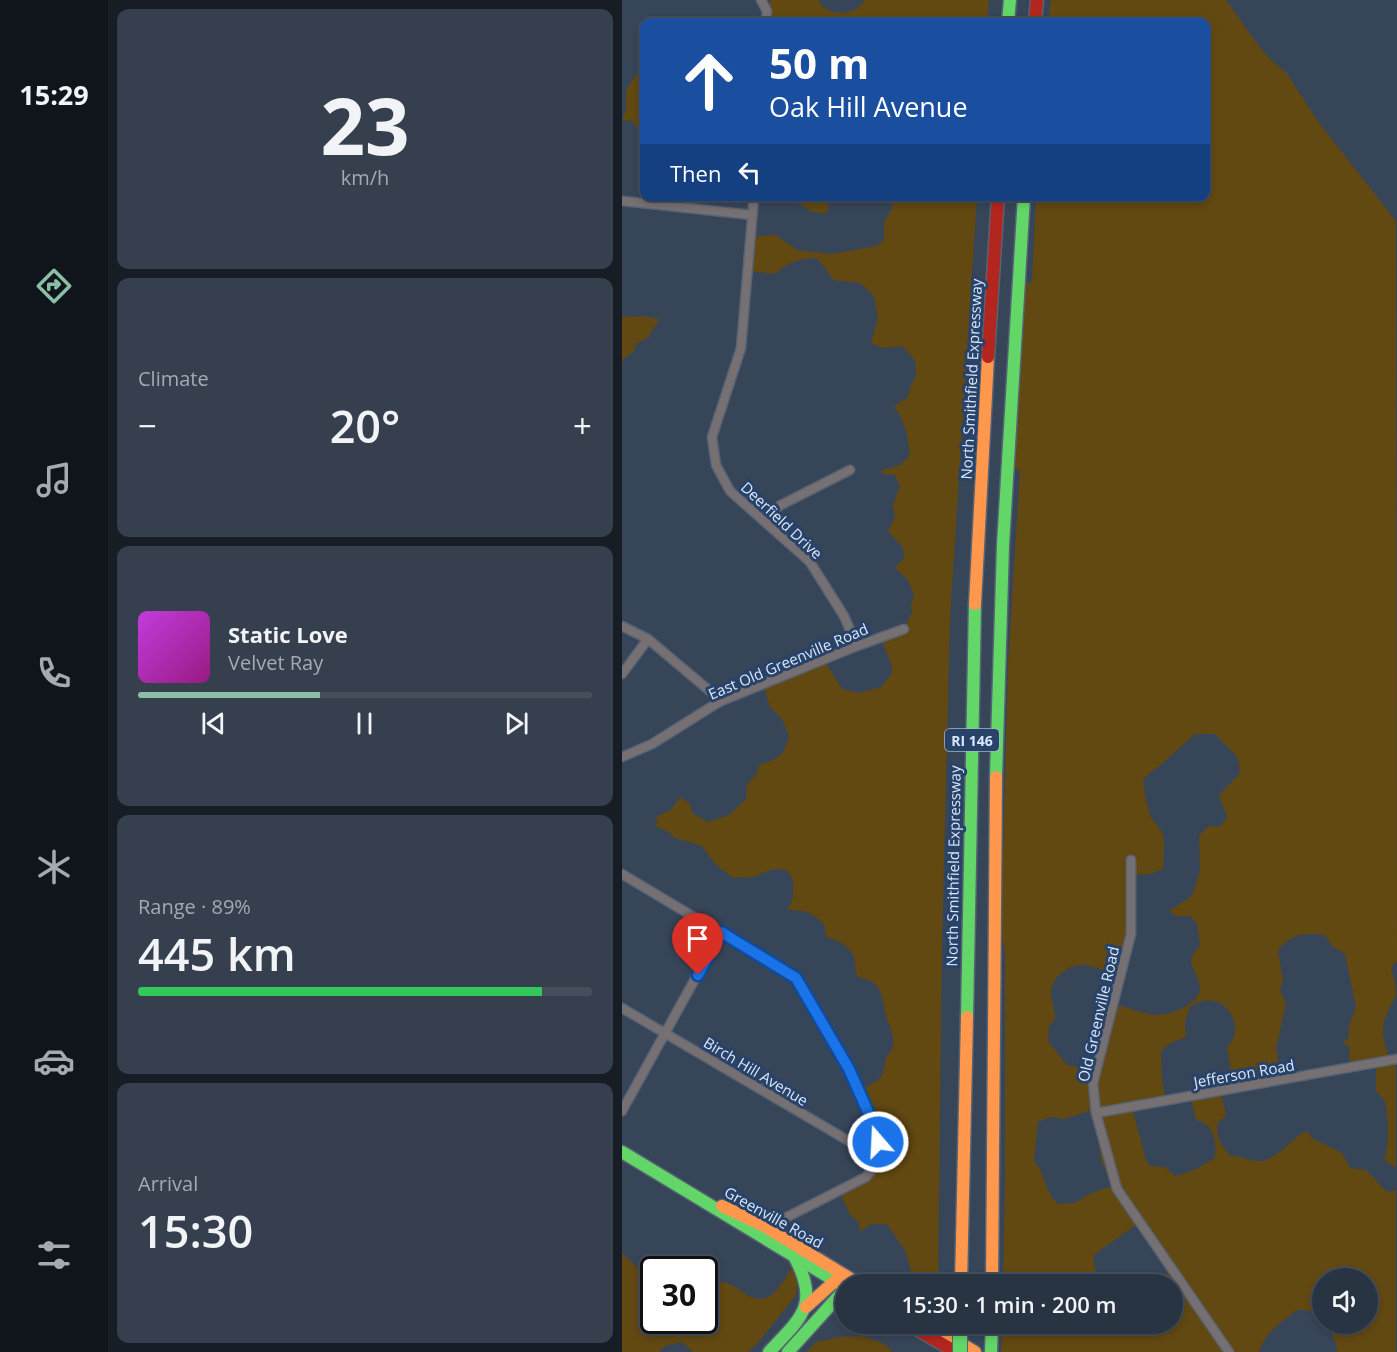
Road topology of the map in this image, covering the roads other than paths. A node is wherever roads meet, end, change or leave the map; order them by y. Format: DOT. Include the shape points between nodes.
graph roads {
  1 [pos="761,0"];
  2 [pos="1010,0"];
  3 [pos="1036,0"];
  4 [pos="766,18"];
  5 [pos="1009,18"];
  6 [pos="1035,18"];
  7 [pos="622,201"];
  8 [pos="753,201"];
  9 [pos="998,201"];
  10 [pos="1024,201"];
  11 [pos="752,215"];
  12 [pos="850,470"];
  13 [pos="765,522"];
  14 [pos="622,626"];
  15 [pos="904,629"];
  16 [pos="648,639"];
  17 [pos="858,646"];
  18 [pos="622,674"];
  19 [pos="719,702"];
  20 [pos="622,757"];
  21 [pos="1131,860"];
  22 [pos="622,874"];
  23 [pos="721,932"];
  24 [pos="622,1008"];
  25 [pos="664,1033"];
  26 [pos="1396,1059"];
  27 [pos="622,1111"];
  28 [pos="1096,1113"];
  29 [pos="622,1152"];
  30 [pos="876,1157"];
  31 [pos="671,1181"];
  32 [pos="764,1226"];
  33 [pos="795,1258"];
  34 [pos="961,1274"];
  35 [pos="992,1274"];
  36 [pos="835,1277"];
  37 [pos="835,1279"];
  38 [pos="835,1288"];
  39 [pos="835,1297"];
  40 [pos="835,1302"];
  41 [pos="831,1304"];
  42 [pos="806,1307"];
  43 [pos="926,1334"];
  44 [pos="945,1334"];
  45 [pos="959,1334"];
  46 [pos="992,1334"];
  47 [pos="769,1352"];
  48 [pos="788,1352"];
  49 [pos="958,1352"];
  50 [pos="975,1352"];
  51 [pos="991,1352"];
  52 [pos="1229,1352"];
  1 -- 4 [label="street"];
  2 -- 5 [label="main road"];
  3 -- 6 [label="main road"];
  7 -- 11 [label="street"];
  8 -- 11 [label="street, Deerfield Drive"];
  9 -- 34 [label="main road, North Smithfield Expressway / RI 146" via="975,604"];
  10 -- 35 [label="main road, RI 146" via="999,659"];
  11 -- 13 [label="street, Deerfield Drive" via="741,348 712,437 716,465 730,490"];
  12 -- 13 [label="street" via="779,506"];
  13 -- 17 [label="street, Deerfield Drive" via="810,562"];
  14 -- 16 [label="street"];
  15 -- 17 [label="street, East Old Greenville Road"];
  16 -- 18 [label="street"];
  16 -- 19 [label="street"];
  17 -- 19 [label="street, East Old Greenville Road"];
  19 -- 20 [label="street, East Old Greenville Road" via="652,744"];
  21 -- 28 [label="street, Old Greenville Road" via="1131,934 1093,1083"];
  22 -- 23 [label="street"];
  23 -- 25 [label="street"];
  23 -- 30 [label="street" via="796,978 849,1069 876,1130"];
  24 -- 25 [label="street, Birch Hill Avenue"];
  25 -- 27 [label="street"];
  25 -- 30 [label="street, Birch Hill Avenue"];
  26 -- 28 [label="street, Jefferson Road"];
  28 -- 52 [label="street, Old Greenville Road" via="1117,1189"];
  29 -- 31 [label="main road, Greenville Road"];
  30 -- 32 [label="street" via="870,1172 859,1181"];
  31 -- 32 [label="main road, Greenville Road"];
  31 -- 33 [label="main road, Greenville Road"];
  32 -- 36 [label="main road, Greenville Road"];
  33 -- 37 [label="main road, Greenville Road"];
  33 -- 42 [label="main road" via="808,1287"];
  38 -- 42 [label="main road"];
  39 -- 41 [label="main road"];
  40 -- 41 [label="main road"];
  41 -- 48 [label="main road"];
  42 -- 47 [label="main road"];
  43 -- 49 [label="main road"];
  44 -- 50 [label="main road"];
  45 -- 49 [label="main road, bridge"];
  46 -- 51 [label="main road"];
}
